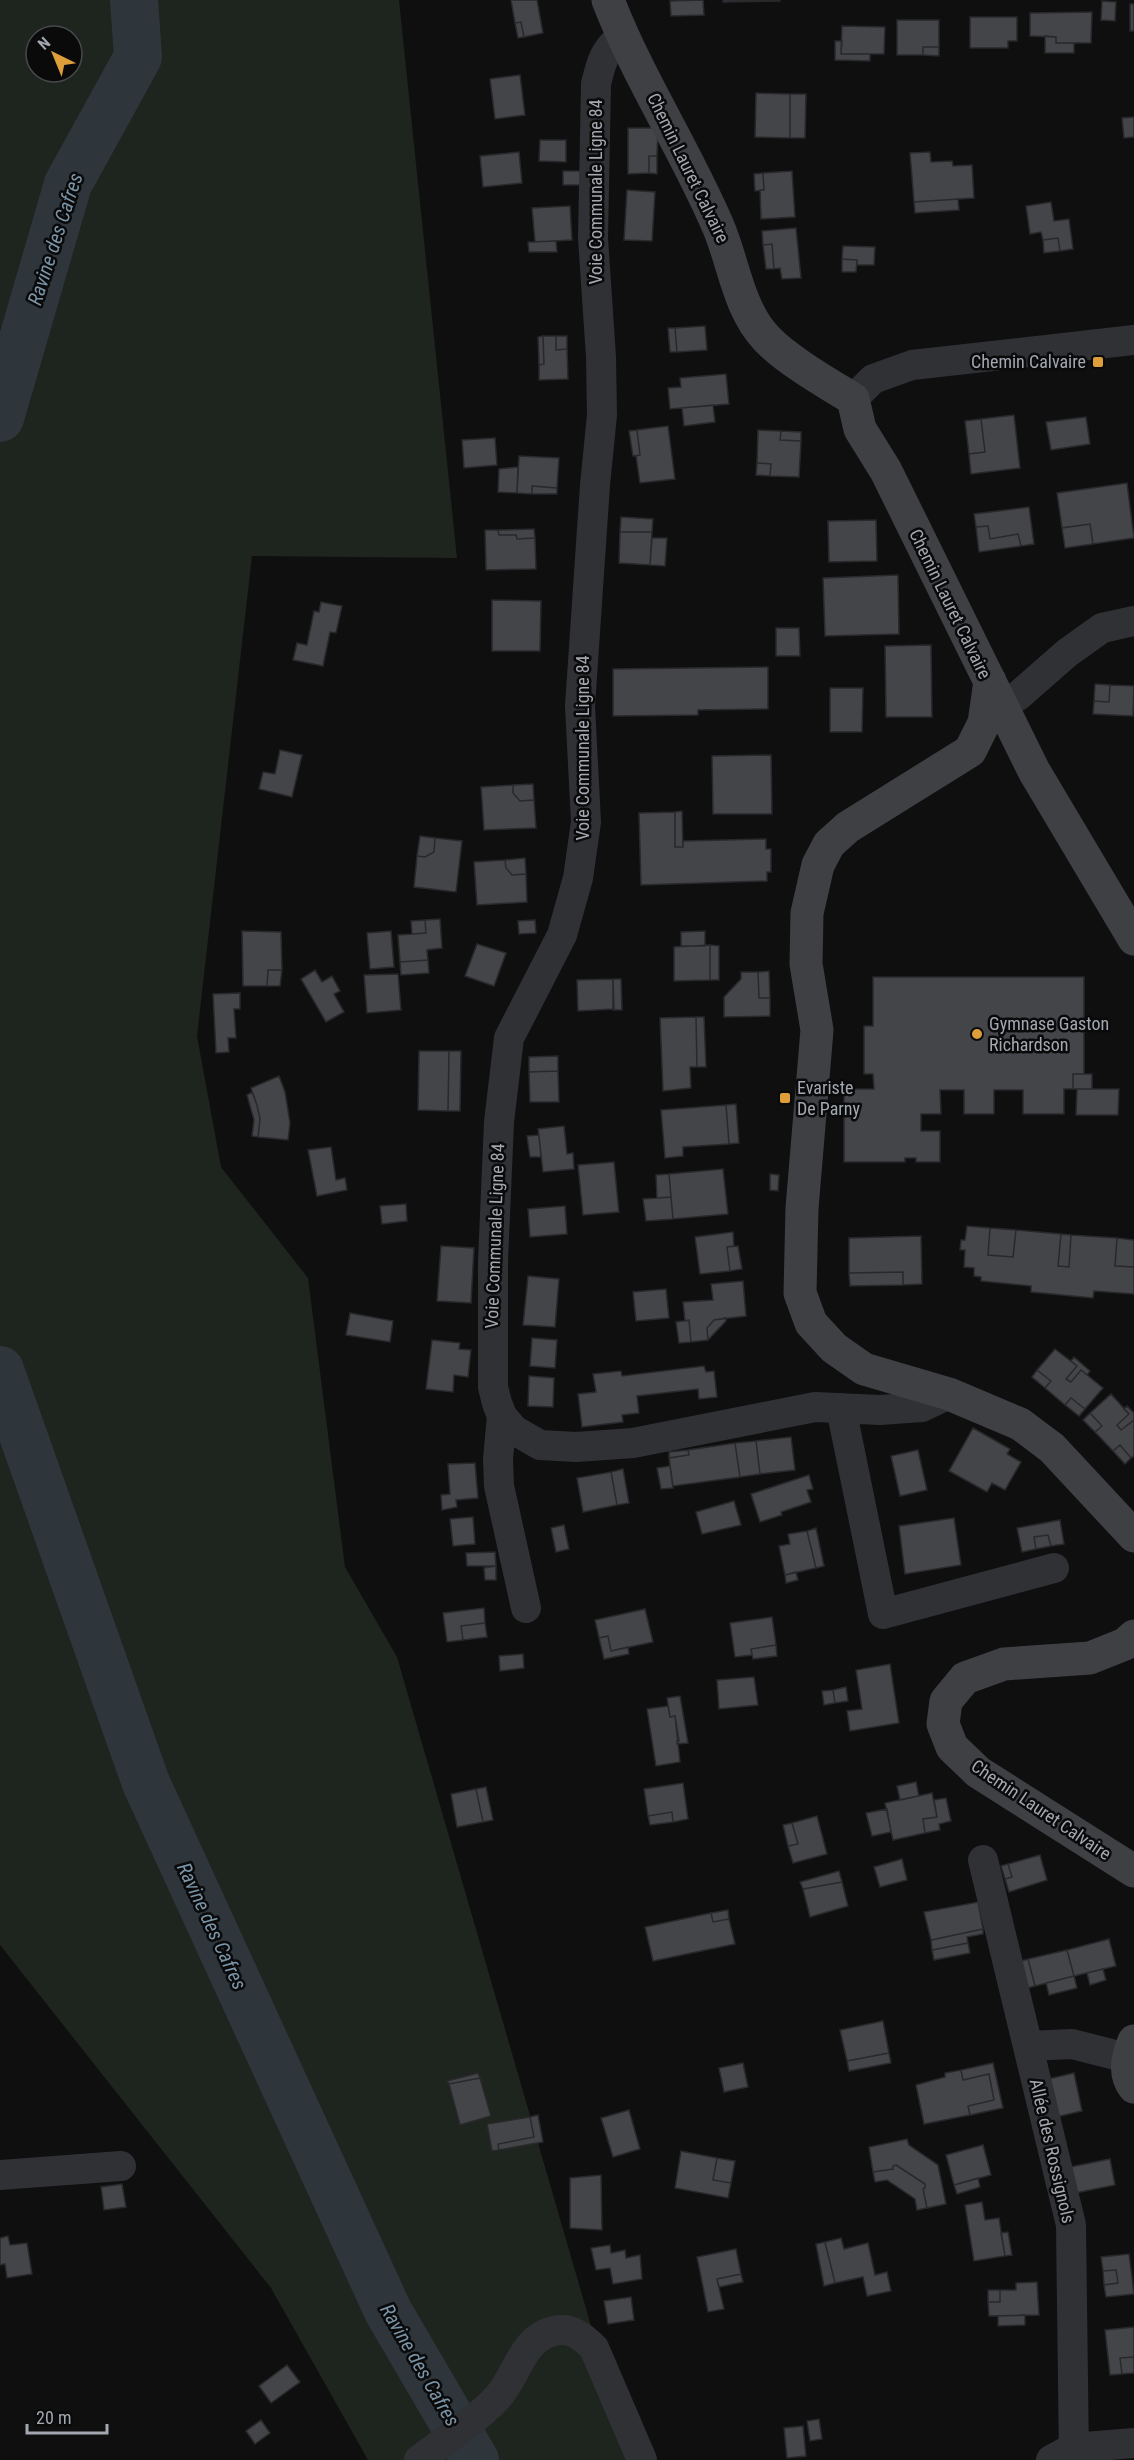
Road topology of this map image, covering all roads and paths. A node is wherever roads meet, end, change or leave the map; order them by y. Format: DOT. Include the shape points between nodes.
graph roads {
  1 [pos="608,0"];
  2 [pos="622,36"];
  3 [pos="1134,340"];
  4 [pos="853,399"];
  5 [pos="1134,621"];
  6 [pos="996,693"];
  7 [pos="970,751"];
  8 [pos="1034,771"];
  9 [pos="1134,939"];
  10 [pos="949,1394"];
  11 [pos="841,1408"];
  12 [pos="502,1416"];
  13 [pos="1134,1536"];
  14 [pos="1054,1568"];
  15 [pos="526,1608"];
  16 [pos="1134,1636"];
  17 [pos="1134,1655"];
  18 [pos="1090,1658"];
  19 [pos="983,1860"];
  20 [pos="1134,1871"];
  21 [pos="1028,2046"];
  22 [pos="1132,2062"];
  23 [pos="121,2166"];
  24 [pos="0,2175"];
  25 [pos="1134,2443"];
  26 [pos="1066,2456"];
  27 [pos="419,2460"];
  28 [pos="642,2460"];
  1 -- 2 [label="main road, Chemin Lauret Calvaire"];
  2 -- 4 [label="main road, Chemin Lauret Calvaire" via="719,227 748,313 767,339"];
  2 -- 12 [label="street, Voie Communale Ligne 84" via="601,60 596,84 593,238 602,416 580,706 586,822 578,878 562,935 509,1038 499,1122 491,1328 493,1387"];
  3 -- 4 [label="street" via="912,365 873,379"];
  4 -- 6 [label="main road, Chemin Lauret Calvaire" via="860,429 886,471"];
  5 -- 6 [label="street" via="1102,628 1018,696"];
  6 -- 7 [label="main road, Chemin Lauret Calvaire"];
  6 -- 8 [label="main road"];
  7 -- 8 [label="main road" via="999,750 1016,756"];
  7 -- 10 [label="main road" via="848,827 830,843 818,865 807,914 806,964 817,1030 802,1208 800,1293 811,1323 834,1348 864,1369"];
  8 -- 9 [label="main road"];
  10 -- 11 [label="street" via="922,1407"];
  10 -- 13 [label="main road" via="1020,1424 1052,1448"];
  11 -- 12 [label="street" via="814,1407 633,1443 576,1447 540,1445 514,1430"];
  11 -- 14 [label="street" via="883,1614"];
  12 -- 15 [label="street, Voie Communale Ligne 84" via="499,1486"];
  16 -- 18 [label="main road, Chemin Lauret Calvaire" via="1125,1644"];
  17 -- 18 [label="main road"];
  18 -- 20 [label="main road, Chemin Lauret Calvaire" via="1004,1664 965,1678 946,1701 943,1724 952,1747 978,1772"];
  19 -- 21 [label="street, Allée des Rossignols"];
  21 -- 22 [label="street" via="1072,2044"];
  21 -- 26 [label="street, Allée des Rossignols" via="1071,2225"];
  23 -- 24 [label="street"];
  25 -- 26 [label="street"];
  27 -- 28 [label="street" via="504,2391 526,2350 542,2333 563,2329 582,2336 594,2348"];
}
